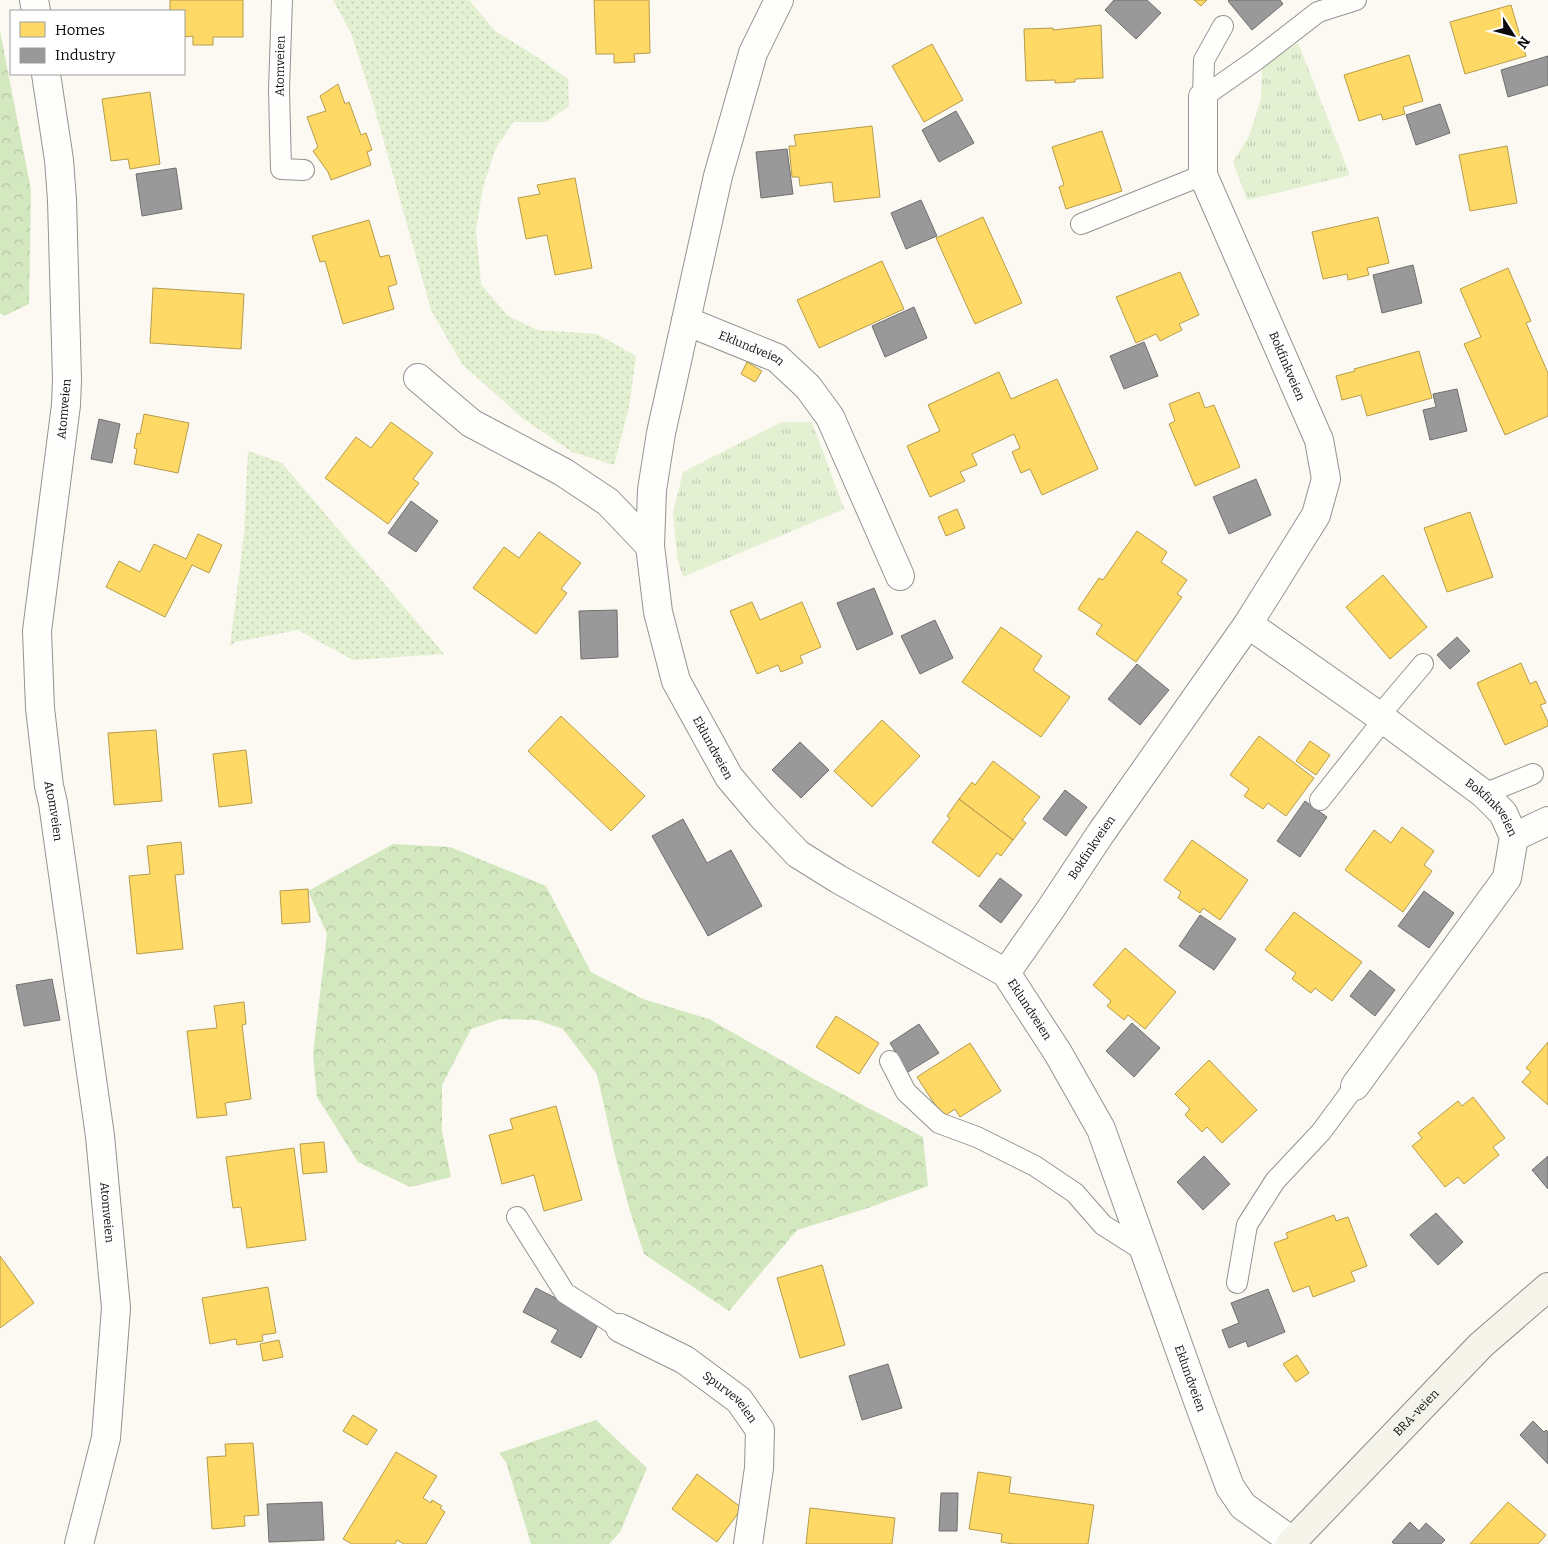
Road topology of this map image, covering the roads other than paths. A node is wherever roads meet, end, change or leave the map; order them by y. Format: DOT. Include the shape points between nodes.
graph roads {
  1 [pos="282,0"];
  2 [pos="779,0"];
  3 [pos="1356,0"];
  4 [pos="1317,6"];
  5 [pos="1223,26"];
  6 [pos="46,75"];
  7 [pos="1203,97"];
  8 [pos="304,170"];
  9 [pos="1203,175"];
  10 [pos="1082,224"];
  11 [pos="686,321"];
  12 [pos="418,378"];
  13 [pos="650,546"];
  14 [pos="900,576"];
  15 [pos="1248,624"];
  16 [pos="1423,664"];
  17 [pos="1381,718"];
  18 [pos="1533,774"];
  19 [pos="1484,794"];
  20 [pos="1320,800"];
  21 [pos="1548,821"];
  22 [pos="1514,837"];
  23 [pos="1006,973"];
  24 [pos="890,1062"];
  25 [pos="1355,1086"];
  26 [pos="517,1216"];
  27 [pos="1144,1251"];
  28 [pos="1237,1283"];
  29 [pos="1548,1287"];
  30 [pos="620,1328"];
  31 [pos="1291,1543"];
  32 [pos="79,1544"];
  33 [pos="748,1544"];
  1 -- 8 [label="lane, Atomveien" via="281,169"];
  2 -- 11 [label="street, Eklundveien" via="753,53 718,176"];
  3 -- 4 [label="lane"];
  4 -- 7 [label="lane" via="1256,60"];
  5 -- 7 [label="lane" via="1204,60"];
  6 -- 32 [label="street, Atomveien" via="62,200 67,379 37,631 40,708 100,1136 116,1308 106,1438"];
  7 -- 9 [label="street, Bokfinkveien"];
  9 -- 10 [label="lane"];
  9 -- 15 [label="street, Bokfinkveien" via="1319,440 1326,479 1316,515"];
  11 -- 13 [label="street, Eklundveien" via="661,433 652,490"];
  11 -- 14 [label="street, Eklundveien" via="777,358 808,387 830,417"];
  12 -- 13 [label="street" via="471,423 563,472 608,502"];
  13 -- 23 [label="street, Eklundveien" via="658,612 676,682 729,776 762,816 798,854"];
  15 -- 17 [label="street, Bokfinkveien"];
  15 -- 23 [label="street, Bokfinkveien"];
  16 -- 17 [label="lane"];
  17 -- 19 [label="street, Bokfinkveien"];
  17 -- 20 [label="lane"];
  18 -- 19 [label="lane"];
  19 -- 22 [label="street, Bokfinkveien" via="1503,813"];
  21 -- 22 [label="street"];
  22 -- 25 [label="street, Bokfinkveien" via="1507,878"];
  23 -- 27 [label="street, Eklundveien" via="1058,1053 1101,1129"];
  24 -- 27 [label="lane" via="906,1092 940,1123 977,1137 1035,1166 1075,1193 1103,1225"];
  25 -- 28 [label="lane" via="1321,1132 1275,1181 1247,1225"];
  26 -- 30 [label="lane" via="565,1293"];
  27 -- 31 [label="street, Eklundveien" via="1230,1486 1243,1506"];
  29 -- 31 [label="main road, BRA-veien" via="1481,1345"];
  30 -- 33 [label="street, Spurveveien" via="685,1360 739,1400 760,1430 759,1468"];
}
